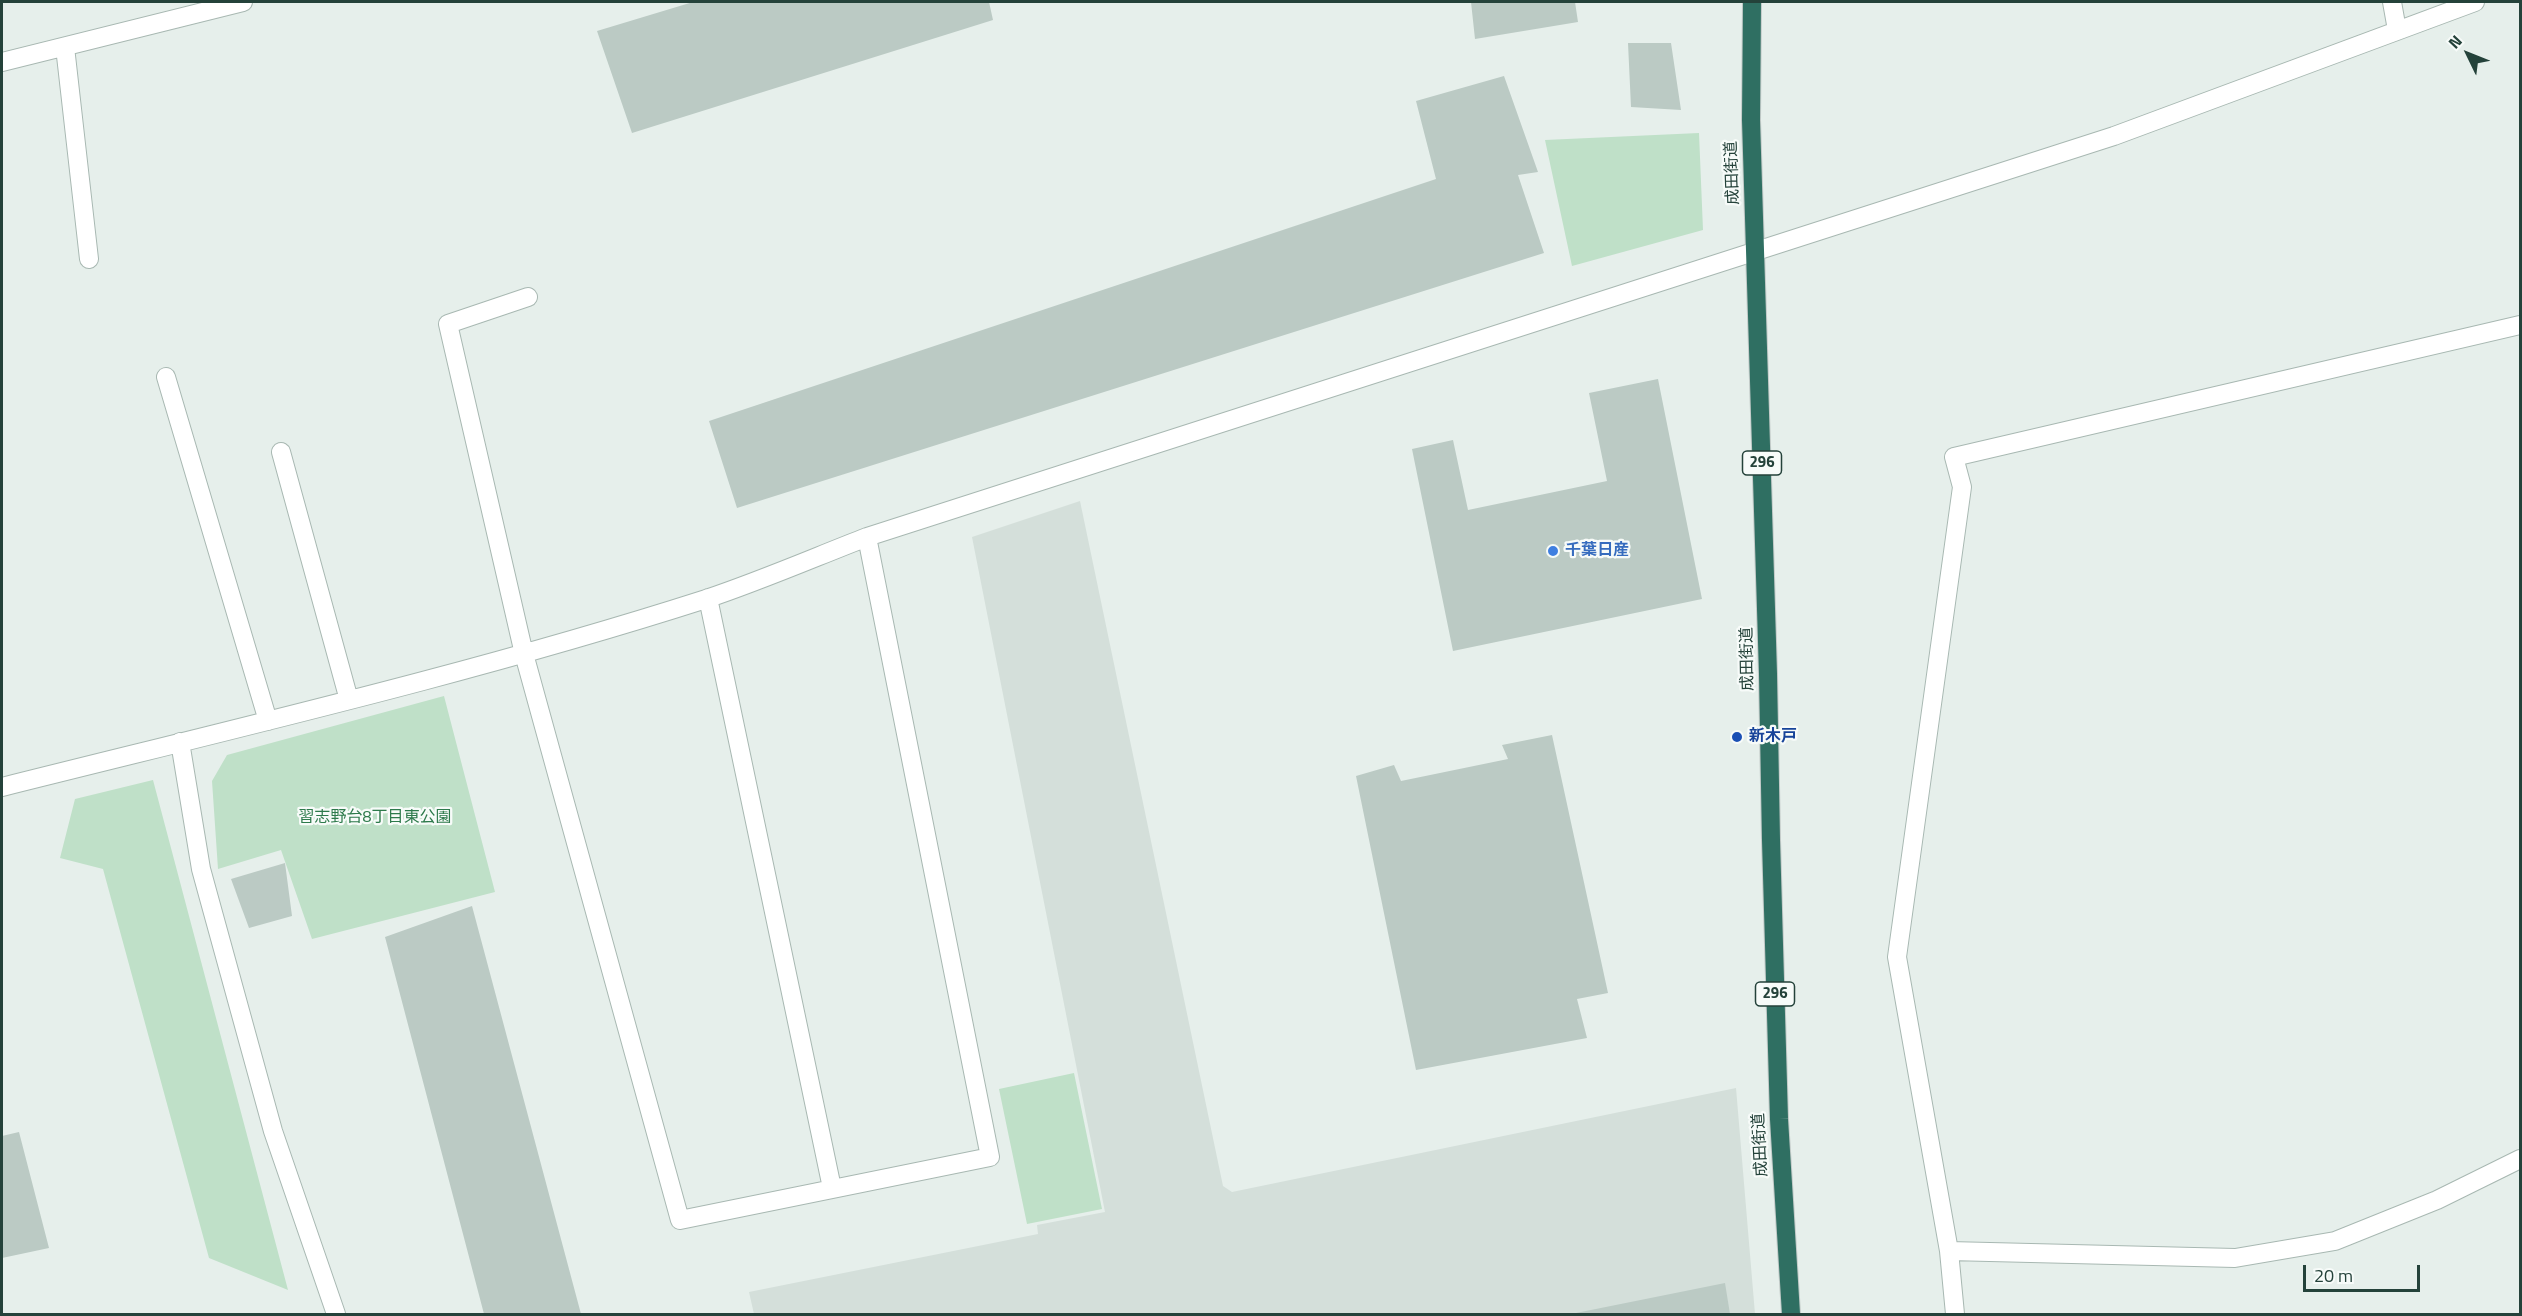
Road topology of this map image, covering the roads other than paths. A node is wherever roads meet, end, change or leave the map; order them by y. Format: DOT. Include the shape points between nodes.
graph roads {
  1 [pos="243,2"];
  2 [pos="1752,2"];
  3 [pos="2392,2"];
  4 [pos="2475,2"];
  5 [pos="2397,30"];
  6 [pos="65,47"];
  7 [pos="2,62"];
  8 [pos="1756,253"];
  9 [pos="89,259"];
  10 [pos="528,297"];
  11 [pos="2520,325"];
  12 [pos="166,377"];
  13 [pos="281,452"];
  14 [pos="867,537"];
  15 [pos="708,598"];
  16 [pos="524,654"];
  17 [pos="349,700"];
  18 [pos="268,721"];
  19 [pos="180,742"];
  20 [pos="2,787"];
  21 [pos="2520,1159"];
  22 [pos="832,1188"];
  23 [pos="1949,1251"];
  24 [pos="336,1314"];
  25 [pos="1791,1314"];
  26 [pos="1955,1314"];
  1 -- 6 [label="street"];
  2 -- 8 [label="highway, 成田街道 / 296"];
  3 -- 5 [label="street"];
  4 -- 5 [label="street"];
  5 -- 8 [label="street" via="2114,136"];
  6 -- 7 [label="street"];
  6 -- 9 [label="street"];
  8 -- 14 [label="street"];
  8 -- 25 [label="highway, 成田街道 / 296" via="1779,1119"];
  10 -- 16 [label="street" via="448,324"];
  11 -- 23 [label="street" via="1954,458 1962,486 1897,957"];
  12 -- 18 [label="street"];
  13 -- 17 [label="street"];
  14 -- 15 [label="street"];
  14 -- 22 [label="street" via="990,1158"];
  15 -- 16 [label="street"];
  15 -- 22 [label="street"];
  16 -- 17 [label="street"];
  16 -- 22 [label="street" via="680,1220"];
  17 -- 18 [label="street"];
  18 -- 19 [label="street"];
  19 -- 20 [label="street"];
  19 -- 24 [label="street" via="201,869 273,1131"];
  21 -- 23 [label="street" via="2437,1200 2335,1242 2235,1258"];
  23 -- 26 [label="street"];
}
